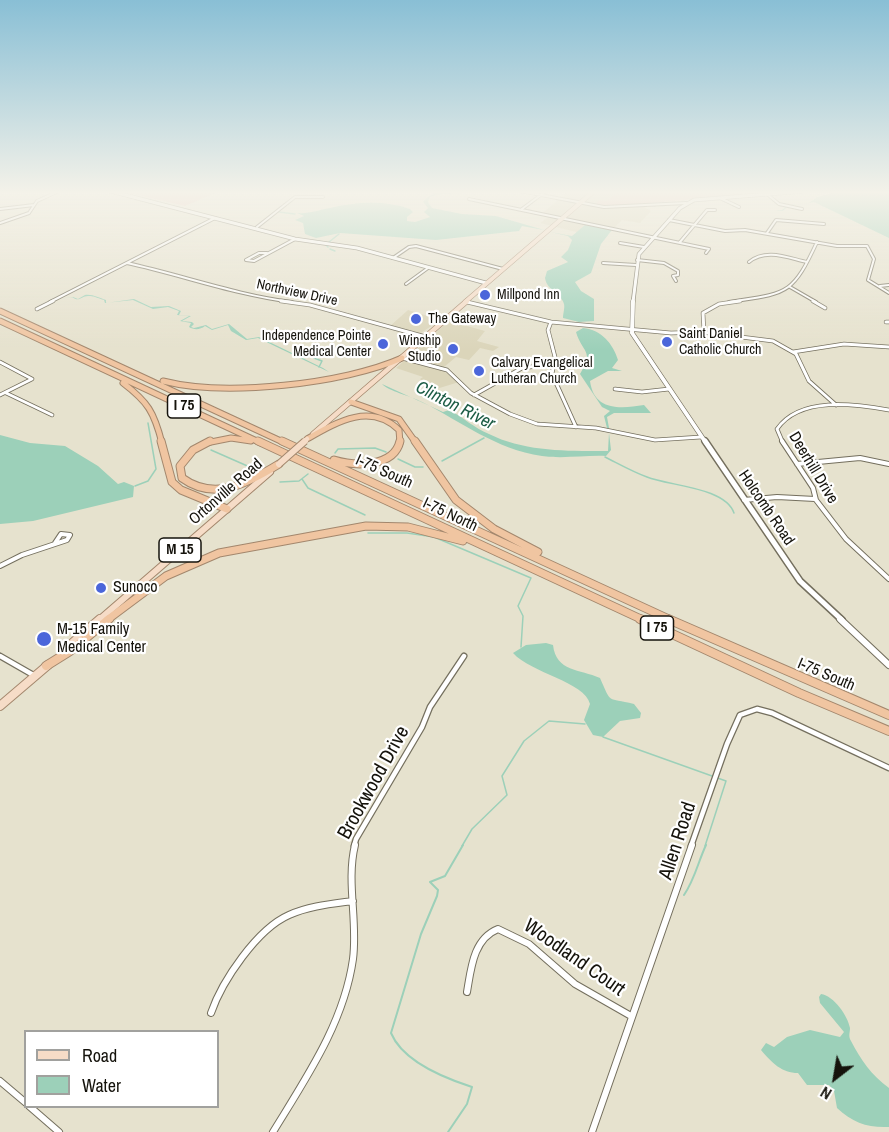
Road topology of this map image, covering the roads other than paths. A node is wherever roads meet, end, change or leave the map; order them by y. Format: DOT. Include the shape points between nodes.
graph roads {
  1 [pos="165,244"];
  2 [pos="285,244"];
  3 [pos="327,244"];
  4 [pos="532,244"];
  5 [pos="625,244"];
  6 [pos="647,244"];
  7 [pos="688,244"];
  8 [pos="816,244"];
  9 [pos="826,244"];
  10 [pos="644,247"];
  11 [pos="267,253"];
  12 [pos="706,253"];
  13 [pos="393,258"];
  14 [pos="637,262"];
  15 [pos="749,262"];
  16 [pos="807,262"];
  17 [pos="128,263"];
  18 [pos="603,263"];
  19 [pos="428,268"];
  20 [pos="502,269"];
  21 [pos="676,281"];
  22 [pos="486,283"];
  23 [pos="406,284"];
  24 [pos="889,285"];
  25 [pos="879,286"];
  26 [pos="789,287"];
  27 [pos="889,293"];
  28 [pos="466,302"];
  29 [pos="825,308"];
  30 [pos="37,309"];
  31 [pos="0,311"];
  32 [pos="0,321"];
  33 [pos="552,321"];
  34 [pos="631,329"];
  35 [pos="704,332"];
  36 [pos="426,337"];
  37 [pos="889,347"];
  38 [pos="793,352"];
  39 [pos="96,355"];
  40 [pos="402,358"];
  41 [pos="0,362"];
  42 [pos="554,364"];
  43 [pos="93,365"];
  44 [pos="669,388"];
  45 [pos="615,389"];
  46 [pos="5,392"];
  47 [pos="0,395"];
  48 [pos="474,395"];
  49 [pos="351,402"];
  50 [pos="836,405"];
  51 [pos="889,410"];
  52 [pos="52,415"];
  53 [pos="576,427"];
  54 [pos="702,437"];
  55 [pos="307,439"];
  56 [pos="274,449"];
  57 [pos="305,451"];
  58 [pos="279,464"];
  59 [pos="796,464"];
  60 [pos="889,464"];
  61 [pos="815,499"];
  62 [pos="744,500"];
  63 [pos="227,509"];
  64 [pos="55,543"];
  65 [pos="0,566"];
  66 [pos="534,571"];
  67 [pos="889,579"];
  68 [pos="615,592"];
  69 [pos="464,656"];
  70 [pos="0,657"];
  71 [pos="889,665"];
  72 [pos="46,666"];
  73 [pos="35,676"];
  74 [pos="0,706"];
  75 [pos="889,716"];
  76 [pos="889,730"];
  77 [pos="889,768"];
  78 [pos="353,901"];
  79 [pos="467,992"];
  80 [pos="211,1013"];
  81 [pos="632,1016"];
  82 [pos="0,1081"];
  83 [pos="24,1101"];
  84 [pos="30,1108"];
  85 [pos="59,1132"];
  86 [pos="273,1132"];
  87 [pos="592,1132"];
  1 -- 17 [label="street"];
  2 -- 11 [label="street"];
  3 -- 13 [label="street"];
  4 -- 20 [label="main road, M 15"];
  5 -- 10 [label="street"];
  6 -- 10 [label="street"];
  7 -- 12 [label="street" via="709,249"];
  8 -- 16 [label="street"];
  9 -- 25 [label="street" via="860,244 869,248 874,259 868,280"];
  10 -- 14 [label="street"];
  11 -- 11 [label="street" via="254,261 246,260 259,253"];
  13 -- 19 [label="street"];
  13 -- 20 [label="street" via="416,246"];
  14 -- 18 [label="street"];
  14 -- 21 [label="street" via="668,264 678,271 673,276"];
  14 -- 34 [label="street"];
  15 -- 16 [label="street" via="767,255"];
  16 -- 26 [label="street"];
  17 -- 30 [label="street"];
  17 -- 36 [label="street, Northview Drive" via="267,299 310,305"];
  19 -- 22 [label="street"];
  19 -- 23 [label="street"];
  20 -- 22 [label="main road, M 15"];
  22 -- 28 [label="main road, M 15"];
  24 -- 25 [label="street"];
  25 -- 27 [label="street"];
  26 -- 29 [label="street"];
  26 -- 35 [label="street" via="758,300 711,306 704,313"];
  28 -- 33 [label="street"];
  28 -- 36 [label="main road, M 15"];
  31 -- 39 [label="highway, I-75 South / I 75"];
  32 -- 43 [label="highway, I-75 North / I 75"];
  33 -- 34 [label="street"];
  33 -- 42 [label="street" via="548,330"];
  34 -- 35 [label="street"];
  34 -- 44 [label="street, Holcomb Road"];
  35 -- 38 [label="street" via="765,339"];
  36 -- 40 [label="main road, M 15"];
  37 -- 38 [label="street" via="844,344"];
  38 -- 50 [label="street" via="801,360 809,381"];
  39 -- 40 [label="highway" via="171,384 222,390 372,371"];
  39 -- 57 [label="highway, I-75 South / I 75"];
  40 -- 48 [label="street" via="447,370"];
  40 -- 49 [label="main road, M 15"];
  41 -- 46 [label="street" via="32,379"];
  42 -- 48 [label="street" via="522,368"];
  42 -- 53 [label="street" via="552,374"];
  43 -- 56 [label="highway, I-75 North / I 75"];
  43 -- 63 [label="highway" via="134,390 150,407 176,486"];
  44 -- 45 [label="street" via="642,392"];
  44 -- 54 [label="street, Holcomb Road"];
  46 -- 47 [label="street"];
  46 -- 52 [label="street"];
  48 -- 53 [label="street" via="530,422"];
  49 -- 55 [label="main road, M 15"];
  49 -- 68 [label="highway" via="403,422 449,493 475,516"];
  50 -- 51 [label="street, Deerhill Drive"];
  50 -- 59 [label="street, Deerhill Drive" via="798,411 779,423 780,440"];
  53 -- 54 [label="street" via="655,440"];
  54 -- 62 [label="street, Holcomb Road"];
  55 -- 57 [label="highway" via="340,420 362,416 393,424 401,440 392,454 364,464 340,462"];
  55 -- 58 [label="main road, Ortonville Road / M 15, bridge"];
  56 -- 58 [label="highway" via="241,439 213,440 195,447 186,456 180,466 181,474 198,488 225,490 249,482"];
  56 -- 66 [label="highway, I-75 North / I 75"];
  57 -- 68 [label="highway, I-75 South / I 75"];
  58 -- 63 [label="main road, Ortonville Road / M 15"];
  59 -- 60 [label="street" via="860,458"];
  59 -- 61 [label="street, Deerhill Drive" via="813,488"];
  61 -- 62 [label="street"];
  61 -- 67 [label="street, Deerhill Drive" via="846,539"];
  62 -- 71 [label="street, Holcomb Road" via="800,581"];
  63 -- 72 [label="main road, Ortonville Road / M 15"];
  64 -- 65 [label="street"];
  66 -- 72 [label="highway" via="454,538 408,527 366,526 271,541 219,553 166,576"];
  66 -- 76 [label="highway, I-75 North / I 75" via="798,693"];
  68 -- 75 [label="highway, I-75 South / I 75" via="753,658"];
  69 -- 78 [label="street, Brookwood Drive" via="430,707 357,839 351,860"];
  70 -- 73 [label="street"];
  72 -- 73 [label="main road, Ortonville Road / M 15"];
  73 -- 74 [label="main road, Ortonville Road / M 15"];
  77 -- 81 [label="street, Allen Road" via="772,713 757,709 740,715"];
  78 -- 80 [label="street" via="291,912 267,928 221,990"];
  78 -- 86 [label="street, Brookwood Drive" via="353,957 342,1007"];
  79 -- 81 [label="street, Woodland Court" via="481,943 498,929 530,944 575,984"];
  81 -- 87 [label="street, Allen Road"];
  82 -- 83 [label="street"];
  84 -- 85 [label="street"];
}
